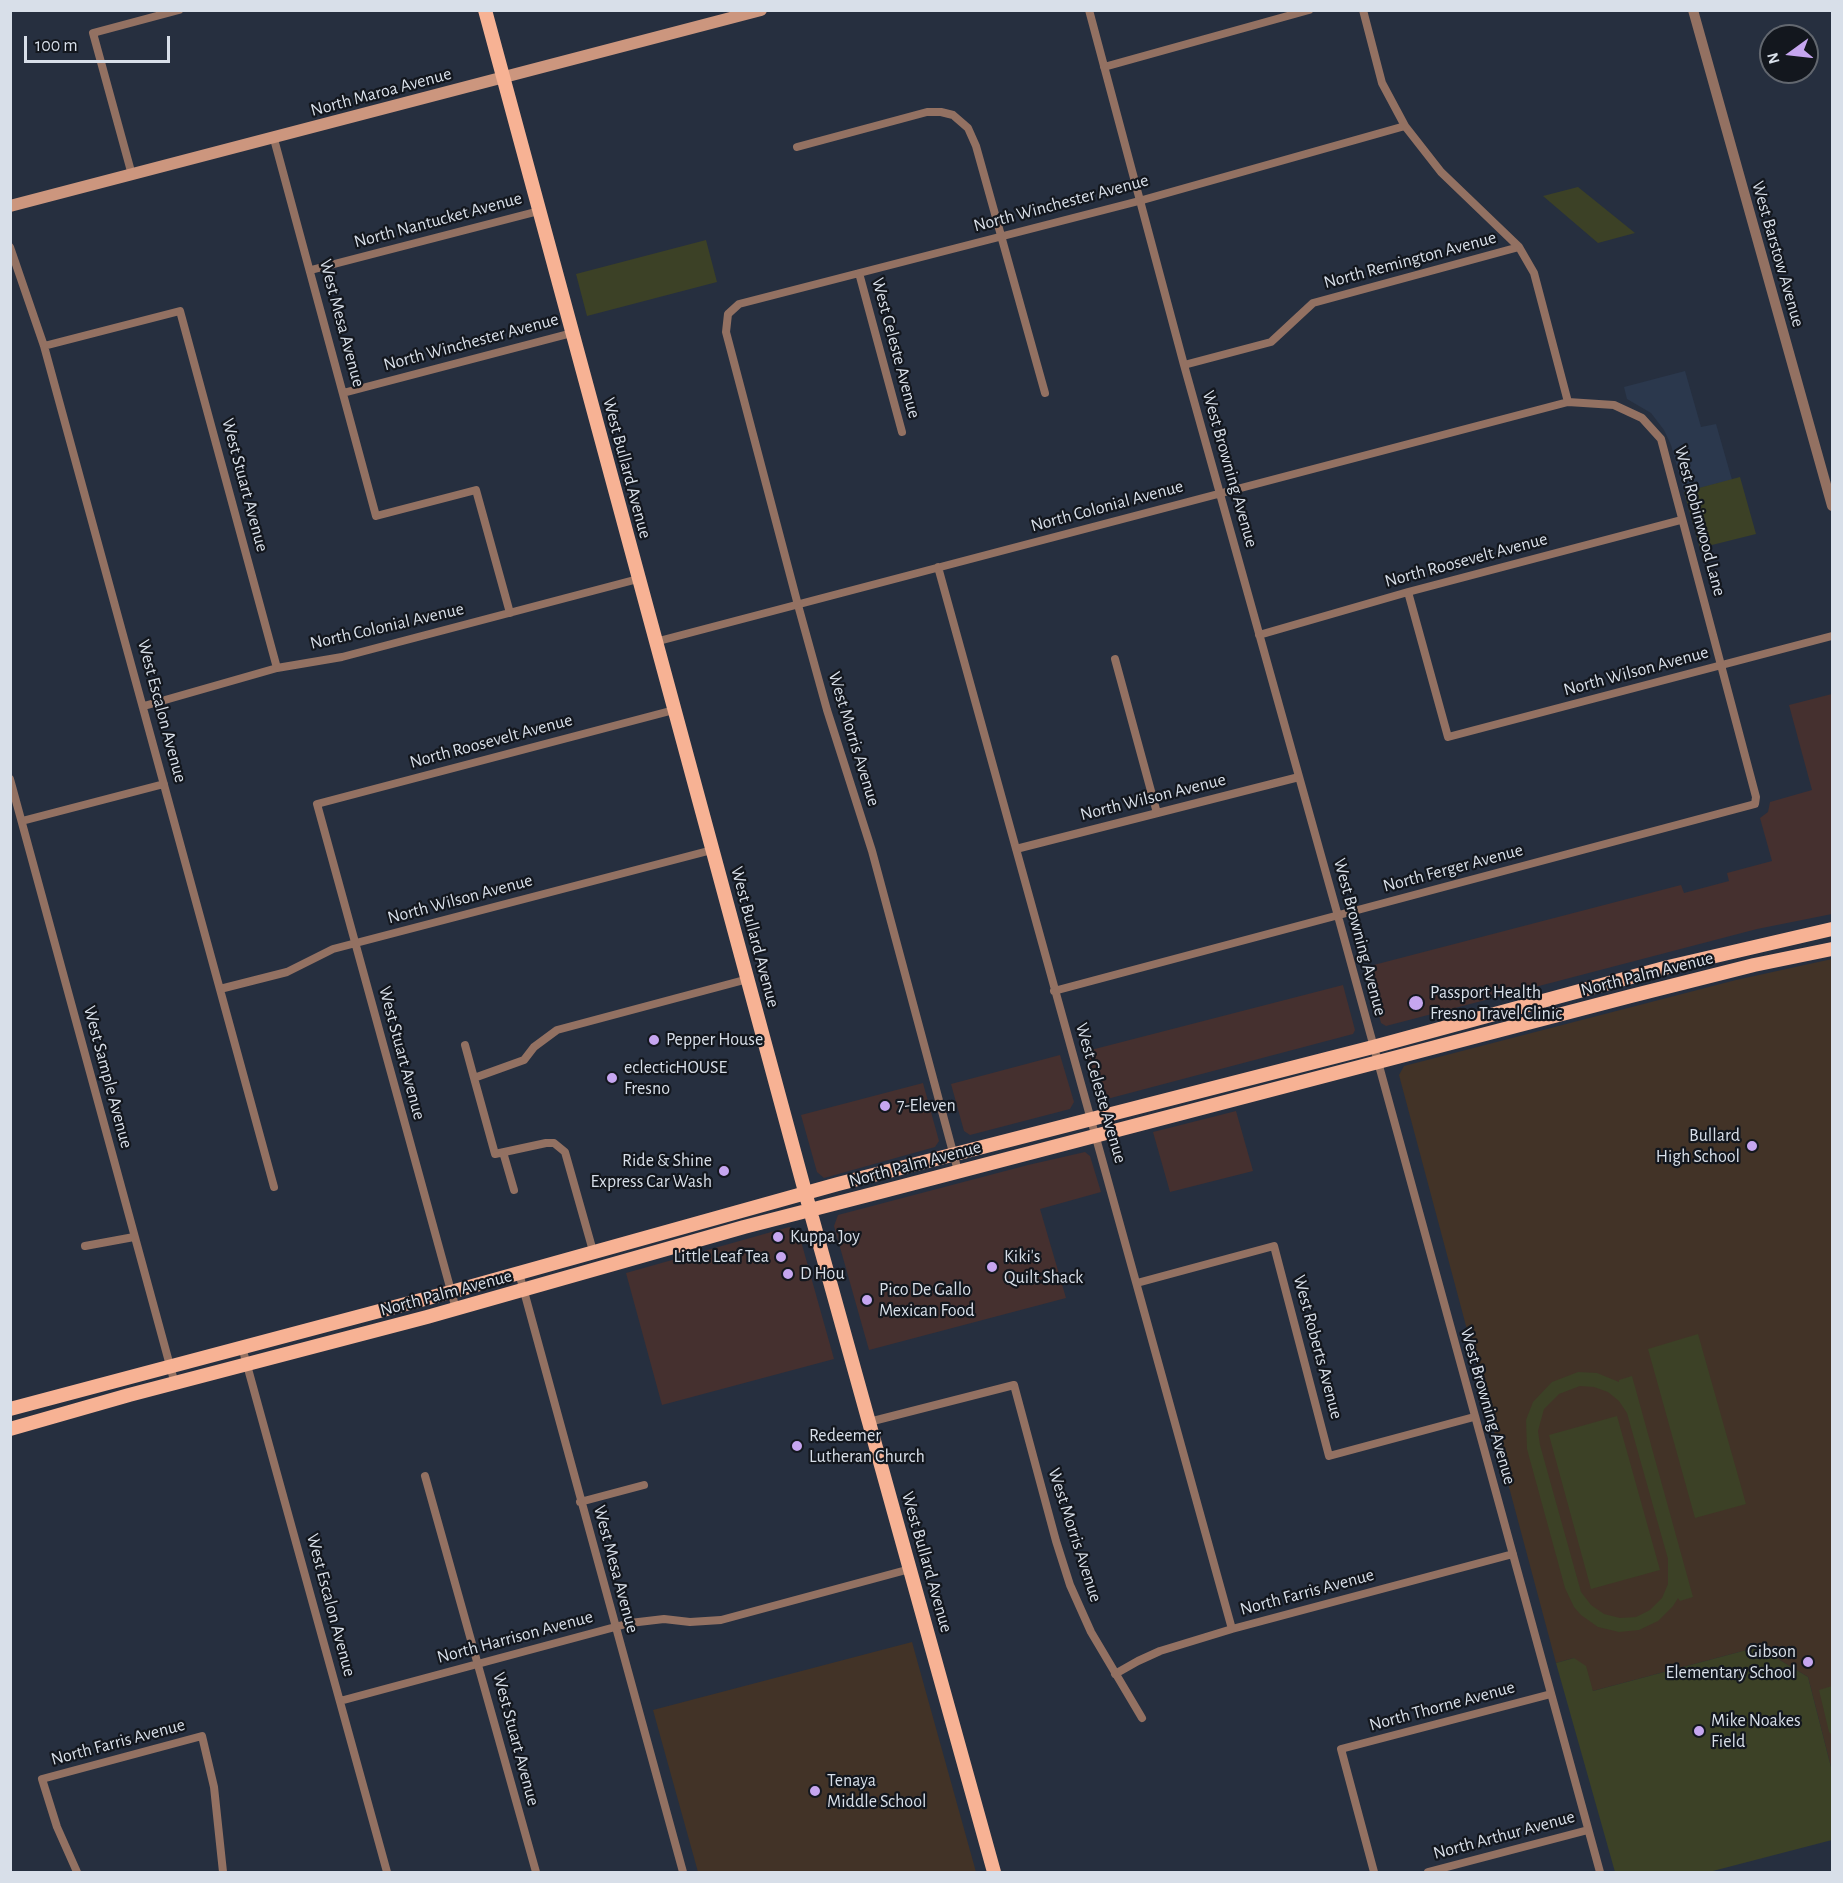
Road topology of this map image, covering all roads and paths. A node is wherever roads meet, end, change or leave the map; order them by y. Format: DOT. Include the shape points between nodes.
graph roads {
  1 [pos="484,10"];
  2 [pos="761,10"];
  3 [pos="1089,10"];
  4 [pos="1309,10"];
  5 [pos="1363,10"];
  6 [pos="1693,10"];
  7 [pos="176,11"];
  8 [pos="1104,67"];
  9 [pos="502,78"];
  10 [pos="1406,126"];
  11 [pos="274,139"];
  12 [pos="797,147"];
  13 [pos="132,176"];
  14 [pos="1139,201"];
  15 [pos="10,206"];
  16 [pos="538,211"];
  17 [pos="1001,236"];
  18 [pos="10,247"];
  19 [pos="1520,247"];
  20 [pos="311,270"];
  21 [pos="859,273"];
  22 [pos="728,314"];
  23 [pos="572,333"];
  24 [pos="44,346"];
  25 [pos="1184,365"];
  26 [pos="343,393"];
  27 [pos="1045,393"];
  28 [pos="1568,402"];
  29 [pos="902,432"];
  30 [pos="1221,494"];
  31 [pos="1833,506"];
  32 [pos="1681,520"];
  33 [pos="938,567"];
  34 [pos="638,579"];
  35 [pos="1408,592"];
  36 [pos="798,605"];
  37 [pos="510,613"];
  38 [pos="1259,635"];
  39 [pos="1833,636"];
  40 [pos="655,642"];
  41 [pos="1115,659"];
  42 [pos="1722,665"];
  43 [pos="277,668"];
  44 [pos="144,705"];
  45 [pos="674,710"];
  46 [pos="1299,777"];
  47 [pos="10,779"];
  48 [pos="164,784"];
  49 [pos="317,804"];
  50 [pos="1755,804"];
  51 [pos="1157,813"];
  52 [pos="22,822"];
  53 [pos="1016,849"];
  54 [pos="712,850"];
  55 [pos="1338,916"];
  56 [pos="1833,929"];
  57 [pos="355,943"];
  58 [pos="1833,949"];
  59 [pos="1627,978"];
  60 [pos="748,979"];
  61 [pos="220,989"];
  62 [pos="1054,991"];
  63 [pos="1631,996"];
  64 [pos="465,1045"];
  65 [pos="1373,1047"];
  66 [pos="1377,1063"];
  67 [pos="474,1078"];
  68 [pos="1090,1119"];
  69 [pos="1096,1136"];
  70 [pos="503,1152"];
  71 [pos="954,1155"];
  72 [pos="958,1171"];
  73 [pos="274,1187"];
  74 [pos="514,1190"];
  75 [pos="806,1193"];
  76 [pos="810,1210"];
  77 [pos="679,1227"];
  78 [pos="134,1237"];
  79 [pos="85,1245"];
  80 [pos="593,1251"];
  81 [pos="519,1273"];
  82 [pos="587,1273"];
  83 [pos="1137,1283"];
  84 [pos="524,1291"];
  85 [pos="451,1292"];
  86 [pos="456,1309"];
  87 [pos="242,1347"];
  88 [pos="248,1365"];
  89 [pos="170,1366"];
  90 [pos="175,1384"];
  91 [pos="10,1409"];
  92 [pos="1474,1417"];
  93 [pos="869,1422"];
  94 [pos="10,1429"];
  95 [pos="425,1476"];
  96 [pos="644,1485"];
  97 [pos="580,1502"];
  98 [pos="1513,1554"];
  99 [pos="910,1569"];
  100 [pos="615,1627"];
  101 [pos="1232,1629"];
  102 [pos="478,1664"];
  103 [pos="1115,1674"];
  104 [pos="1551,1694"];
  105 [pos="340,1701"];
  106 [pos="1142,1718"];
  107 [pos="1588,1830"];
  108 [pos="77,1872"];
  109 [pos="223,1872"];
  110 [pos="387,1872"];
  111 [pos="536,1872"];
  112 [pos="683,1872"];
  113 [pos="993,1872"];
  114 [pos="1374,1872"];
  115 [pos="1428,1872"];
  116 [pos="1600,1872"];
  1 -- 9 [label="main road, West Bullard Avenue"];
  2 -- 9 [label="main road, North Maroa Avenue"];
  3 -- 8 [label="street, West Browning Avenue"];
  4 -- 8 [label="street"];
  5 -- 10 [label="street" via="1382,83"];
  6 -- 31 [label="street, West Barstow Avenue"];
  7 -- 13 [label="street" via="93,33"];
  8 -- 14 [label="street, West Browning Avenue"];
  9 -- 11 [label="main road, North Maroa Avenue"];
  9 -- 16 [label="main road, West Bullard Avenue"];
  10 -- 14 [label="street, North Winchester Avenue"];
  10 -- 19 [label="street" via="1441,172"];
  11 -- 13 [label="main road, North Maroa Avenue"];
  11 -- 20 [label="street, West Mesa Avenue"];
  12 -- 17 [label="street" via="927,112 953,115 968,128 976,146"];
  13 -- 15 [label="main road, North Maroa Avenue"];
  14 -- 17 [label="street, North Winchester Avenue"];
  14 -- 25 [label="street, West Browning Avenue"];
  16 -- 20 [label="street, North Nantucket Avenue"];
  16 -- 23 [label="main road, West Bullard Avenue"];
  17 -- 21 [label="street, North Winchester Avenue"];
  17 -- 27 [label="street"];
  18 -- 24 [label="street, West Escalon Avenue"];
  19 -- 25 [label="street, North Remington Avenue" via="1313,303 1271,342"];
  19 -- 28 [label="street" via="1534,273"];
  20 -- 26 [label="street, West Mesa Avenue"];
  21 -- 22 [label="street, North Winchester Avenue" via="739,304"];
  21 -- 29 [label="street, West Celeste Avenue"];
  22 -- 36 [label="street, West Morris Avenue" via="726,332"];
  23 -- 26 [label="street, North Winchester Avenue"];
  23 -- 34 [label="main road, West Bullard Avenue"];
  24 -- 43 [label="street, West Stuart Avenue" via="180,310"];
  24 -- 44 [label="street, West Escalon Avenue"];
  25 -- 30 [label="street, West Browning Avenue"];
  26 -- 37 [label="street, West Mesa Avenue" via="376,516 476,490"];
  28 -- 30 [label="street, North Colonial Avenue"];
  28 -- 32 [label="street, West Robinwood Lane" via="1614,405 1642,418 1661,439"];
  30 -- 33 [label="street, North Colonial Avenue"];
  30 -- 38 [label="street, West Browning Avenue"];
  32 -- 35 [label="street, North Roosevelt Avenue"];
  32 -- 42 [label="street, West Robinwood Lane"];
  33 -- 36 [label="street, North Colonial Avenue"];
  33 -- 53 [label="street, West Celeste Avenue"];
  34 -- 37 [label="street, North Colonial Avenue"];
  34 -- 40 [label="main road, West Bullard Avenue"];
  35 -- 38 [label="street, North Roosevelt Avenue"];
  35 -- 42 [label="street, North Wilson Avenue" via="1448,737"];
  36 -- 40 [label="street, North Colonial Avenue"];
  36 -- 71 [label="street, West Morris Avenue" via="872,851"];
  37 -- 43 [label="street, North Colonial Avenue" via="342,657"];
  38 -- 46 [label="street, West Browning Avenue"];
  39 -- 42 [label="street, North Wilson Avenue"];
  40 -- 45 [label="main road, West Bullard Avenue"];
  41 -- 51 [label="street"];
  42 -- 50 [label="street, West Robinwood Lane"];
  43 -- 44 [label="street, North Colonial Avenue"];
  44 -- 48 [label="street, West Escalon Avenue"];
  45 -- 49 [label="street, North Roosevelt Avenue"];
  45 -- 54 [label="main road, West Bullard Avenue"];
  46 -- 51 [label="street, North Wilson Avenue"];
  46 -- 55 [label="street, West Browning Avenue"];
  47 -- 52 [label="street, West Sample Avenue"];
  48 -- 52 [label="street"];
  48 -- 61 [label="street, West Escalon Avenue"];
  49 -- 57 [label="street, West Stuart Avenue"];
  50 -- 55 [label="street, North Ferger Avenue"];
  51 -- 53 [label="street, North Wilson Avenue"];
  52 -- 78 [label="street, West Sample Avenue"];
  53 -- 62 [label="street, West Celeste Avenue"];
  54 -- 57 [label="street, North Wilson Avenue"];
  54 -- 60 [label="main road, West Bullard Avenue"];
  55 -- 62 [label="street, North Ferger Avenue"];
  55 -- 65 [label="street, West Browning Avenue"];
  56 -- 59 [label="main road, North Palm Avenue"];
  57 -- 61 [label="street, North Wilson Avenue" via="321,954 287,972"];
  57 -- 85 [label="street, West Stuart Avenue"];
  58 -- 63 [label="main road, North Palm Avenue"];
  59 -- 63 [label="main road"];
  59 -- 65 [label="main road, North Palm Avenue"];
  60 -- 67 [label="street" via="557,1030 524,1060"];
  60 -- 75 [label="main road, West Bullard Avenue"];
  61 -- 73 [label="street, West Escalon Avenue"];
  62 -- 68 [label="street, West Celeste Avenue"];
  63 -- 66 [label="main road, North Palm Avenue"];
  64 -- 67 [label="street"];
  65 -- 66 [label="street, West Browning Avenue"];
  65 -- 68 [label="main road, North Palm Avenue"];
  66 -- 69 [label="main road, North Palm Avenue"];
  66 -- 92 [label="street, West Browning Avenue"];
  67 -- 70 [label="street" via="495,1154"];
  68 -- 69 [label="street, West Celeste Avenue"];
  68 -- 71 [label="main road, North Palm Avenue"];
  69 -- 72 [label="main road, North Palm Avenue"];
  69 -- 83 [label="street, West Celeste Avenue"];
  70 -- 74 [label="street"];
  70 -- 80 [label="street" via="546,1143 561,1146 569,1161"];
  71 -- 72 [label="street, West Morris Avenue"];
  71 -- 75 [label="main road, North Palm Avenue"];
  72 -- 76 [label="main road, North Palm Avenue"];
  75 -- 76 [label="main road, West Bullard Avenue"];
  75 -- 77 [label="main road, North Palm Avenue"];
  76 -- 82 [label="main road, North Palm Avenue"];
  76 -- 93 [label="main road, West Bullard Avenue"];
  77 -- 80 [label="main road, North Palm Avenue"];
  77 -- 82 [label="main road" via="673,1238 622,1254"];
  78 -- 79 [label="street"];
  78 -- 89 [label="street, West Sample Avenue"];
  80 -- 81 [label="main road, North Palm Avenue"];
  81 -- 84 [label="street, West Mesa Avenue"];
  81 -- 85 [label="main road, North Palm Avenue"];
  82 -- 84 [label="main road, North Palm Avenue"];
  83 -- 92 [label="street, West Roberts Avenue" via="1274,1246 1329,1456"];
  83 -- 101 [label="street, West Celeste Avenue"];
  84 -- 86 [label="main road, North Palm Avenue"];
  84 -- 97 [label="street, West Mesa Avenue"];
  85 -- 86 [label="street, West Stuart Avenue"];
  85 -- 87 [label="main road, North Palm Avenue"];
  86 -- 88 [label="main road, North Palm Avenue"];
  87 -- 88 [label="street, West Escalon Avenue"];
  87 -- 89 [label="main road, North Palm Avenue"];
  88 -- 90 [label="main road, North Palm Avenue"];
  88 -- 105 [label="street, West Escalon Avenue"];
  89 -- 90 [label="street, West Sample Avenue"];
  89 -- 91 [label="main road, North Palm Avenue"];
  90 -- 94 [label="main road, North Palm Avenue"];
  92 -- 98 [label="street, West Browning Avenue"];
  93 -- 99 [label="main road, West Bullard Avenue"];
  93 -- 103 [label="street, West Morris Avenue" via="1014,1385 1070,1585"];
  95 -- 102 [label="street, West Stuart Avenue"];
  96 -- 97 [label="street"];
  97 -- 100 [label="street, West Mesa Avenue"];
  98 -- 101 [label="street, North Farris Avenue"];
  98 -- 104 [label="street, West Browning Avenue"];
  99 -- 100 [label="street, North Harrison Avenue" via="722,1620 657,1619"];
  99 -- 113 [label="main road, West Bullard Avenue"];
  100 -- 102 [label="street, North Harrison Avenue"];
  100 -- 112 [label="street, West Mesa Avenue"];
  101 -- 103 [label="street, North Farris Avenue" via="1160,1651"];
  102 -- 105 [label="street, North Harrison Avenue"];
  102 -- 111 [label="street, West Stuart Avenue"];
  103 -- 106 [label="street, West Morris Avenue"];
  104 -- 107 [label="street, West Browning Avenue"];
  104 -- 114 [label="street, North Thorne Avenue" via="1341,1749"];
  105 -- 110 [label="street, West Escalon Avenue"];
  107 -- 115 [label="street, North Arthur Avenue"];
  107 -- 116 [label="street, West Browning Avenue"];
  108 -- 109 [label="street, North Farris Avenue" via="42,1779 202,1736 214,1787"];
}
